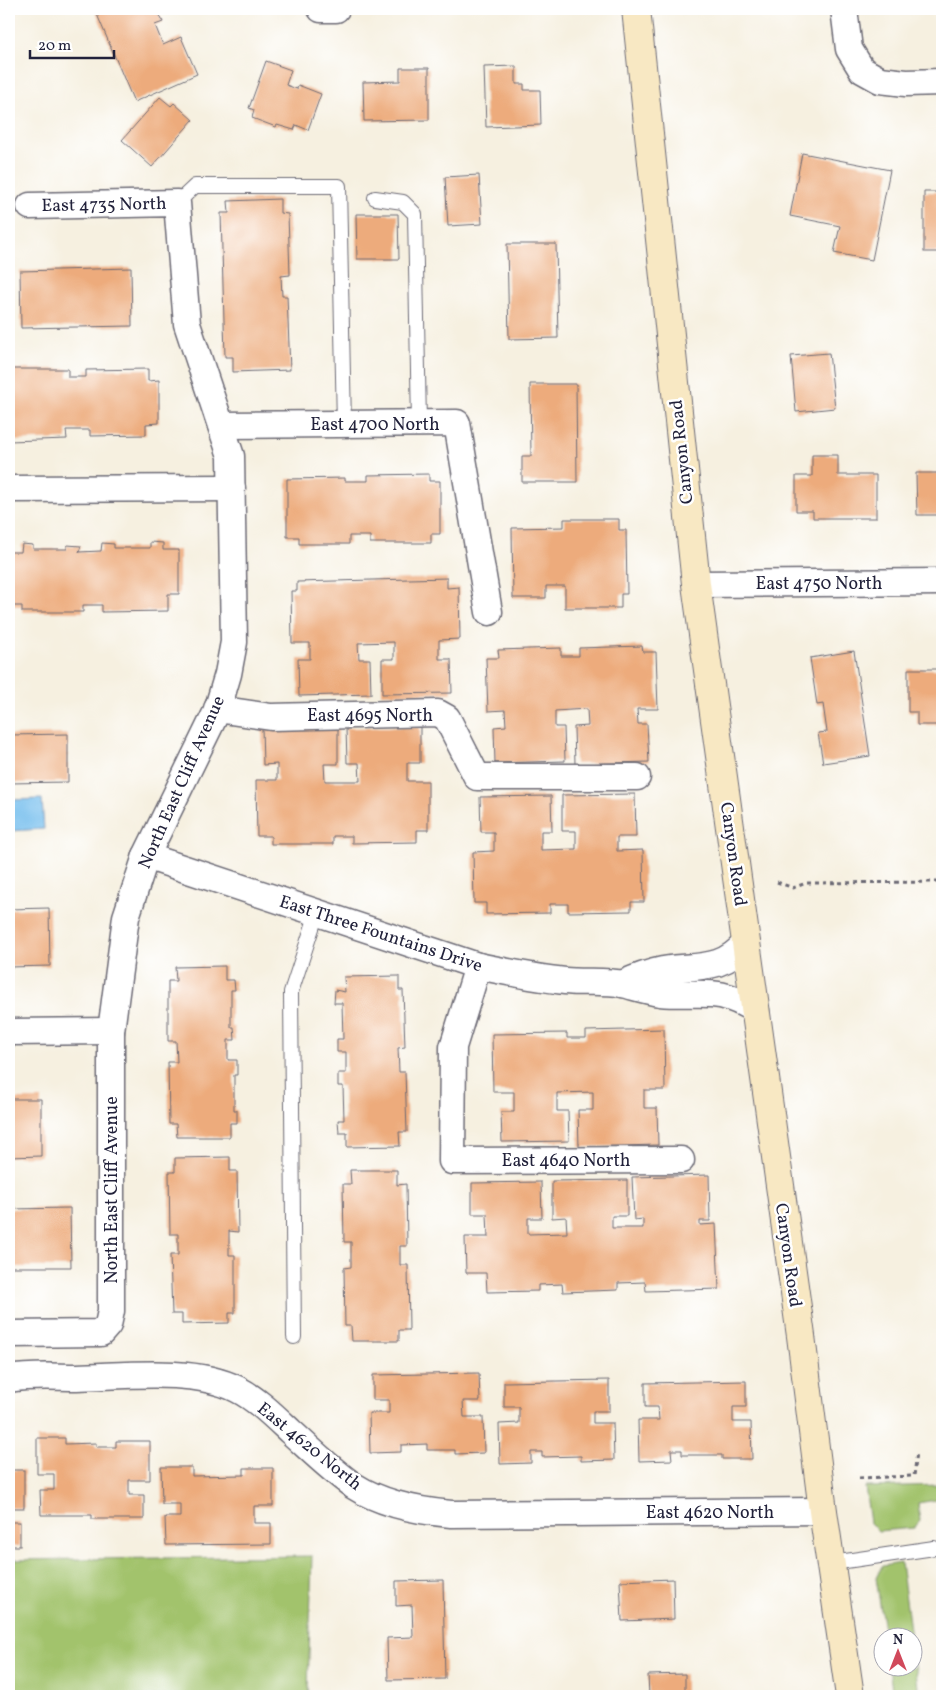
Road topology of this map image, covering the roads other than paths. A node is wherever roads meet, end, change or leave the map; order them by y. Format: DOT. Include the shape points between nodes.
graph roads {
  1 [pos="321,9"];
  2 [pos="336,9"];
  3 [pos="636,9"];
  4 [pos="844,9"];
  5 [pos="942,82"];
  6 [pos="375,198"];
  7 [pos="177,203"];
  8 [pos="30,206"];
  9 [pos="419,423"];
  10 [pos="344,424"];
  11 [pos="221,425"];
  12 [pos="232,488"];
  13 [pos="9,489"];
  14 [pos="942,582"];
  15 [pos="696,584"];
  16 [pos="489,612"];
  17 [pos="218,709"];
  18 [pos="637,777"];
  19 [pos="146,856"];
  20 [pos="317,913"];
  21 [pos="746,942"];
  22 [pos="478,966"];
  23 [pos="622,984"];
  24 [pos="756,1011"];
  25 [pos="111,1031"];
  26 [pos="9,1032"];
  27 [pos="681,1160"];
  28 [pos="9,1334"];
  29 [pos="294,1337"];
  30 [pos="9,1379"];
  31 [pos="823,1511"];
  32 [pos="934,1548"];
  33 [pos="832,1564"];
  34 [pos="850,1696"];
  1 -- 2 [label="street"];
  3 -- 15 [label="main road, Canyon Road"];
  4 -- 5 [label="street" via="849,49 862,70 880,80"];
  6 -- 9 [label="lane" via="403,202 415,214"];
  7 -- 8 [label="street, East 4735 North"];
  7 -- 10 [label="lane" via="194,186 339,186"];
  7 -- 11 [label="street, North East Cliff Avenue" via="187,324"];
  9 -- 10 [label="street, East 4700 North"];
  9 -- 16 [label="street, East 4700 North" via="457,423"];
  10 -- 11 [label="street, East 4700 North"];
  11 -- 12 [label="street, North East Cliff Avenue" via="232,456"];
  12 -- 13 [label="street"];
  12 -- 17 [label="street, North East Cliff Avenue" via="234,642"];
  14 -- 15 [label="street, East 4750 North"];
  15 -- 21 [label="main road, Canyon Road"];
  17 -- 18 [label="street, East 4695 North" via="271,717 438,713 447,718 477,776"];
  17 -- 19 [label="street, North East Cliff Avenue"];
  19 -- 20 [label="street, East Three Fountains Drive"];
  19 -- 25 [label="street, North East Cliff Avenue" via="126,917"];
  20 -- 22 [label="street, East Three Fountains Drive"];
  20 -- 29 [label="lane" via="291,992"];
  21 -- 23 [label="street, East Three Fountains Drive" via="732,956 718,963 648,973"];
  21 -- 24 [label="main road, Canyon Road"];
  22 -- 23 [label="street, East Three Fountains Drive" via="566,981"];
  22 -- 27 [label="street, East 4640 North" via="453,1047 452,1161"];
  23 -- 24 [label="street, East Three Fountains Drive" via="661,993 716,993 731,997"];
  24 -- 31 [label="main road, Canyon Road"];
  25 -- 26 [label="street"];
  25 -- 28 [label="street, North East Cliff Avenue" via="111,1311 108,1325 100,1334"];
  30 -- 31 [label="street, East 4620 North" via="168,1375 217,1382 256,1402 355,1486 378,1498 427,1512"];
  31 -- 33 [label="main road, Canyon Road"];
  32 -- 33 [label="lane"];
  33 -- 34 [label="main road, Canyon Road"];
}
